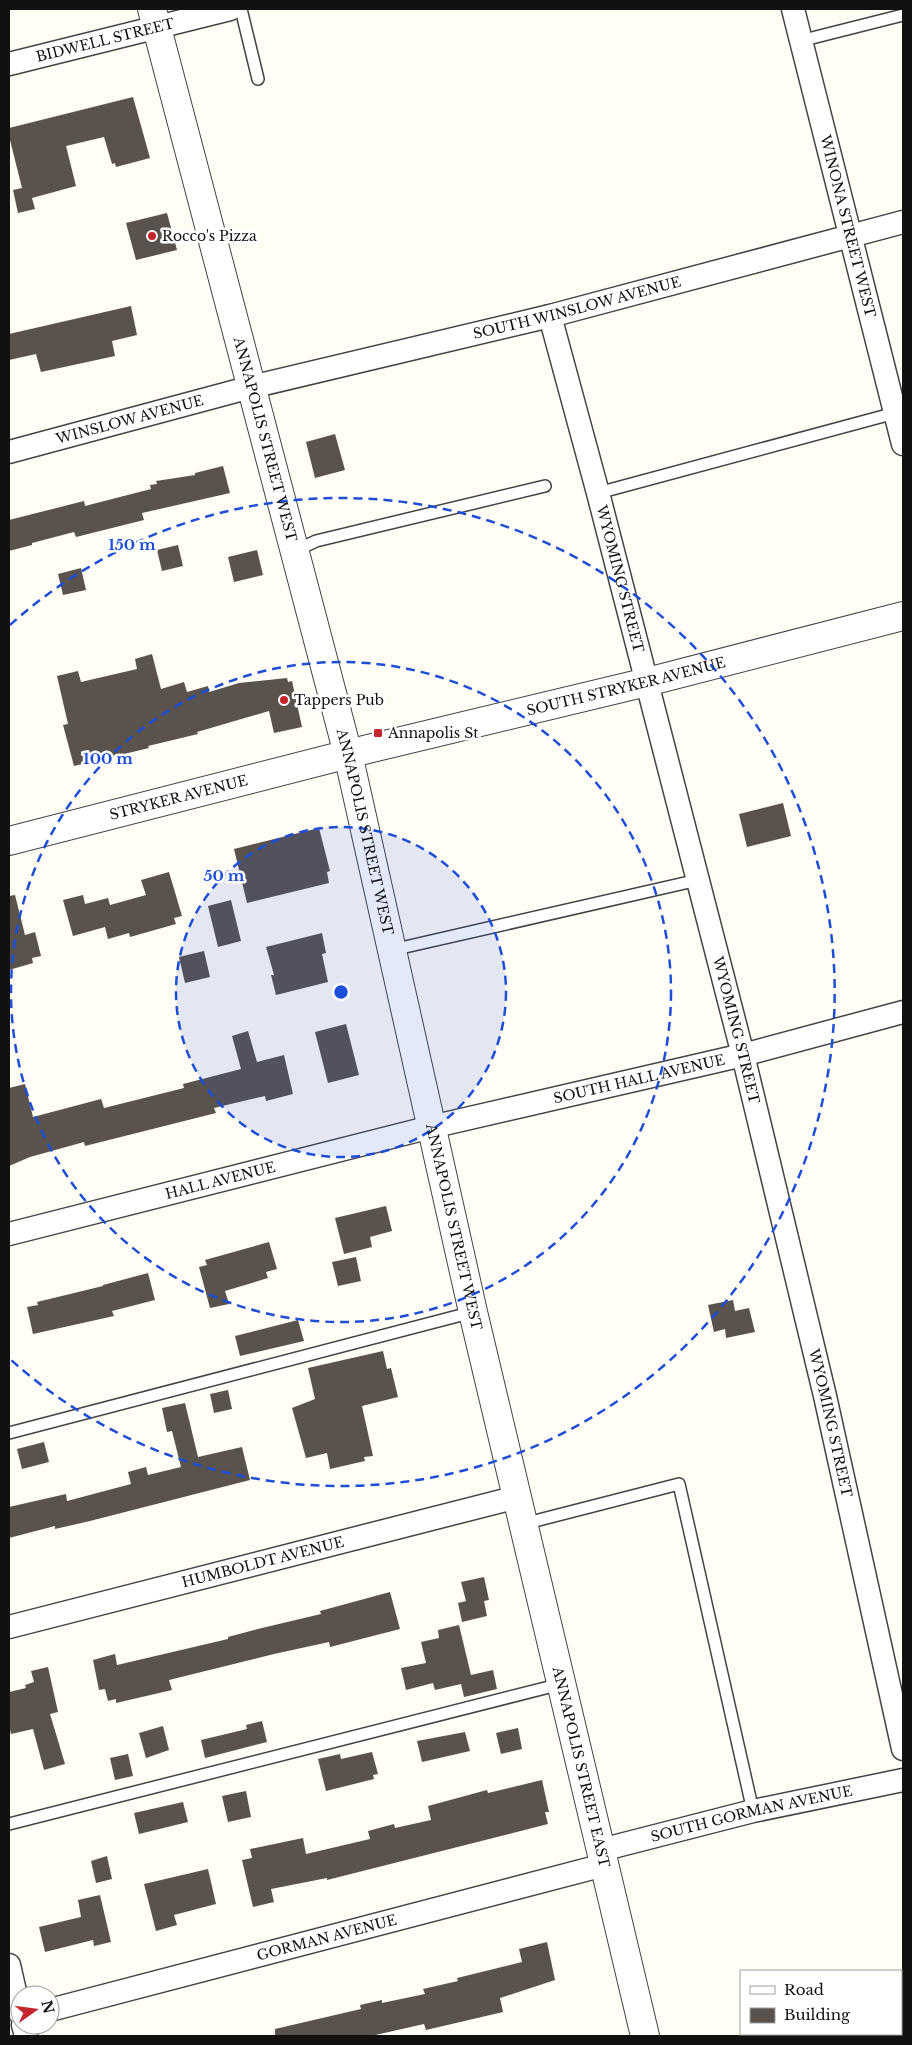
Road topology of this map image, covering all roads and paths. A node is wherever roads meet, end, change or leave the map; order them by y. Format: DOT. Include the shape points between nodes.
graph roads {
  1 [pos="230,9"];
  2 [pos="241,9"];
  3 [pos="793,9"];
  4 [pos="903,15"];
  5 [pos="154,18"];
  6 [pos="800,41"];
  7 [pos="9,64"];
  8 [pos="258,79"];
  9 [pos="903,222"];
  10 [pos="851,235"];
  11 [pos="550,316"];
  12 [pos="251,388"];
  13 [pos="894,412"];
  14 [pos="903,444"];
  15 [pos="9,452"];
  16 [pos="545,486"];
  17 [pos="598,493"];
  18 [pos="293,552"];
  19 [pos="903,616"];
  20 [pos="647,682"];
  21 [pos="348,754"];
  22 [pos="9,840"];
  23 [pos="698,880"];
  24 [pos="392,950"];
  25 [pos="903,1012"];
  26 [pos="743,1055"];
  27 [pos="431,1127"];
  28 [pos="9,1234"];
  29 [pos="473,1312"];
  30 [pos="9,1433"];
  31 [pos="517,1497"];
  32 [pos="523,1524"];
  33 [pos="9,1627"];
  34 [pos="561,1684"];
  35 [pos="903,1749"];
  36 [pos="903,1780"];
  37 [pos="753,1811"];
  38 [pos="9,1824"];
  39 [pos="603,1858"];
  40 [pos="9,1965"];
  41 [pos="14,1985"];
  42 [pos="60,2007"];
  43 [pos="645,2036"];
  1 -- 5 [label="street, BIDWELL STREET"];
  2 -- 8 [label="lane"];
  3 -- 6 [label="street, WINONA STREET WEST"];
  4 -- 6 [label="lane"];
  5 -- 7 [label="street, BIDWELL STREET"];
  5 -- 12 [label="street, ANNAPOLIS STREET WEST"];
  6 -- 10 [label="street, WINONA STREET WEST"];
  9 -- 10 [label="street, SOUTH WINSLOW AVENUE"];
  10 -- 11 [label="street, SOUTH WINSLOW AVENUE"];
  10 -- 13 [label="street, WINONA STREET WEST"];
  11 -- 12 [label="street, SOUTH WINSLOW AVENUE"];
  11 -- 17 [label="street, WYOMING STREET"];
  12 -- 15 [label="street, WINSLOW AVENUE"];
  12 -- 18 [label="street, ANNAPOLIS STREET WEST"];
  13 -- 14 [label="street, WINONA STREET WEST"];
  13 -- 17 [label="lane"];
  16 -- 18 [label="lane" via="316,541"];
  17 -- 20 [label="street, WYOMING STREET"];
  18 -- 21 [label="street, ANNAPOLIS STREET WEST"];
  19 -- 20 [label="street, SOUTH STRYKER AVENUE"];
  20 -- 21 [label="street, SOUTH STRYKER AVENUE"];
  20 -- 23 [label="street, WYOMING STREET"];
  21 -- 22 [label="street, STRYKER AVENUE"];
  21 -- 24 [label="street, ANNAPOLIS STREET WEST"];
  23 -- 24 [label="lane"];
  23 -- 26 [label="street, WYOMING STREET"];
  24 -- 27 [label="street, ANNAPOLIS STREET WEST"];
  25 -- 26 [label="street, SOUTH HALL AVENUE"];
  26 -- 27 [label="street, SOUTH HALL AVENUE"];
  26 -- 35 [label="street, WYOMING STREET" via="825,1396"];
  27 -- 28 [label="street, HALL AVENUE"];
  27 -- 29 [label="street, ANNAPOLIS STREET WEST"];
  29 -- 30 [label="lane"];
  29 -- 31 [label="street, ANNAPOLIS STREET WEST"];
  31 -- 32 [label="street, ANNAPOLIS STREET EAST"];
  31 -- 33 [label="street, HUMBOLDT AVENUE"];
  32 -- 34 [label="street, ANNAPOLIS STREET EAST"];
  32 -- 37 [label="lane" via="678,1484"];
  34 -- 38 [label="lane"];
  34 -- 39 [label="street, ANNAPOLIS STREET EAST"];
  36 -- 37 [label="street, SOUTH GORMAN AVENUE"];
  37 -- 39 [label="street, SOUTH GORMAN AVENUE"];
  39 -- 42 [label="street, GORMAN AVENUE"];
  39 -- 43 [label="street, ANNAPOLIS STREET EAST"];
  40 -- 41 [label="street"];
}
